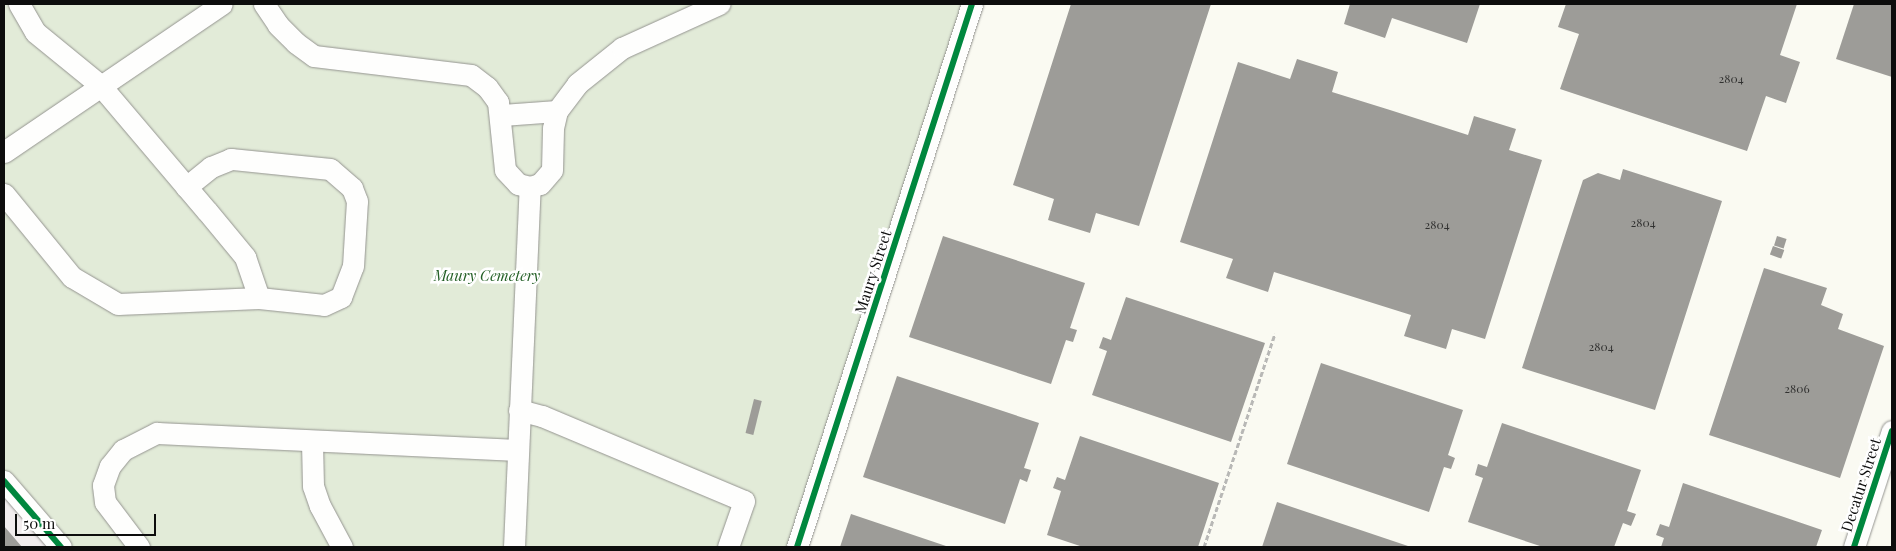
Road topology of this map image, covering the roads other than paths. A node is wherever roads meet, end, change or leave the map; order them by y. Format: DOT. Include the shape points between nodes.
graph roads {
  1 [pos="19,4"];
  2 [pos="222,4"];
  3 [pos="264,4"];
  4 [pos="719,4"];
  5 [pos="972,4"];
  6 [pos="698,9"];
  7 [pos="100,85"];
  8 [pos="557,111"];
  9 [pos="502,115"];
  10 [pos="4,152"];
  11 [pos="530,186"];
  12 [pos="186,187"];
  13 [pos="4,194"];
  14 [pos="260,298"];
  15 [pos="519,410"];
  16 [pos="1892,432"];
  17 [pos="312,442"];
  18 [pos="518,450"];
  19 [pos="4,481"];
  20 [pos="61,547"];
  21 [pos="138,547"];
  22 [pos="342,547"];
  23 [pos="514,547"];
  24 [pos="728,547"];
  25 [pos="797,547"];
  26 [pos="1854,547"];
  1 -- 7 [label="street" via="41,38"];
  2 -- 7 [label="street"];
  3 -- 9 [label="street" via="284,31 314,56 471,74 487,87 498,102"];
  4 -- 6 [label="street"];
  5 -- 25 [label="street, Maury Street"];
  6 -- 8 [label="street" via="607,58 577,84"];
  7 -- 10 [label="street"];
  7 -- 12 [label="street"];
  8 -- 9 [label="street"];
  8 -- 11 [label="street" via="553,128 552,170 540,184"];
  9 -- 11 [label="street" via="501,152 506,170 518,184"];
  11 -- 15 [label="street"];
  12 -- 14 [label="street" via="245,257"];
  12 -- 14 [label="street" via="211,167 231,159 251,158 330,169 352,188 357,201 353,266 348,286 341,297 324,304"];
  13 -- 14 [label="street" via="72,277 118,304"];
  15 -- 18 [label="street"];
  15 -- 24 [label="street" via="542,416 744,501"];
  16 -- 26 [label="street, Decatur Street"];
  17 -- 18 [label="street"];
  17 -- 21 [label="street" via="157,433 138,440 123,450 110,466 103,485 105,502"];
  17 -- 22 [label="street" via="313,486"];
  18 -- 23 [label="street"];
  19 -- 20 [label="street"];
}
